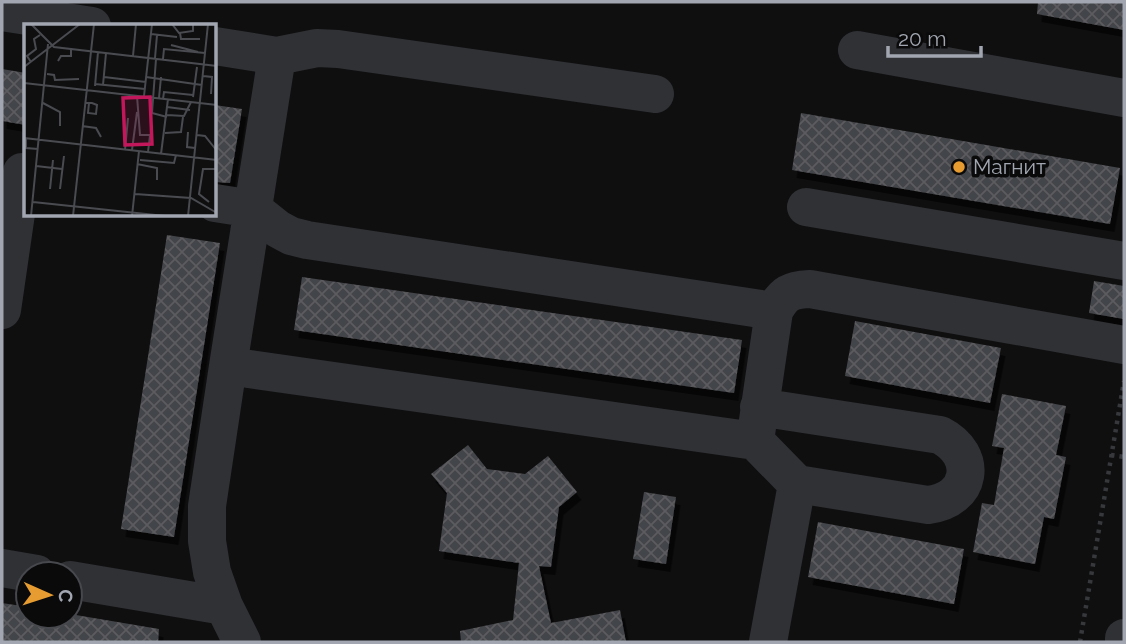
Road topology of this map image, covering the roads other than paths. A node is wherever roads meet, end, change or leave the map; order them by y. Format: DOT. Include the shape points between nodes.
graph roads {
  1 [pos="2,12"];
  2 [pos="79,24"];
  3 [pos="217,46"];
  4 [pos="857,50"];
  5 [pos="277,56"];
  6 [pos="655,94"];
  7 [pos="1124,98"];
  8 [pos="17,171"];
  9 [pos="217,203"];
  10 [pos="806,207"];
  11 [pos="253,209"];
  12 [pos="1124,261"];
  13 [pos="2,310"];
  14 [pos="774,311"];
  15 [pos="1124,345"];
  16 [pos="228,366"];
  17 [pos="757,424"];
  18 [pos="797,484"];
  19 [pos="84,582"];
  20 [pos="224,606"];
  21 [pos="242,642"];
  22 [pos="768,642"];
  1 -- 2 [label="lane"];
  3 -- 5 [label="lane"];
  4 -- 7 [label="lane"];
  5 -- 6 [label="lane" via="338,49"];
  5 -- 11 [label="lane"];
  8 -- 13 [label="lane"];
  9 -- 11 [label="lane"];
  10 -- 12 [label="lane"];
  11 -- 14 [label="lane" via="290,236 307,240"];
  11 -- 16 [label="lane"];
  14 -- 15 [label="lane" via="794,290 810,289"];
  14 -- 17 [label="lane"];
  16 -- 17 [label="lane"];
  16 -- 20 [label="lane" via="207,506 212,572"];
  17 -- 18 [label="lane"];
  17 -- 18 [label="lane" via="940,435 960,450 965,462 960,489 938,504"];
  18 -- 22 [label="lane"];
  19 -- 20 [label="lane"];
  20 -- 21 [label="lane"];
}
